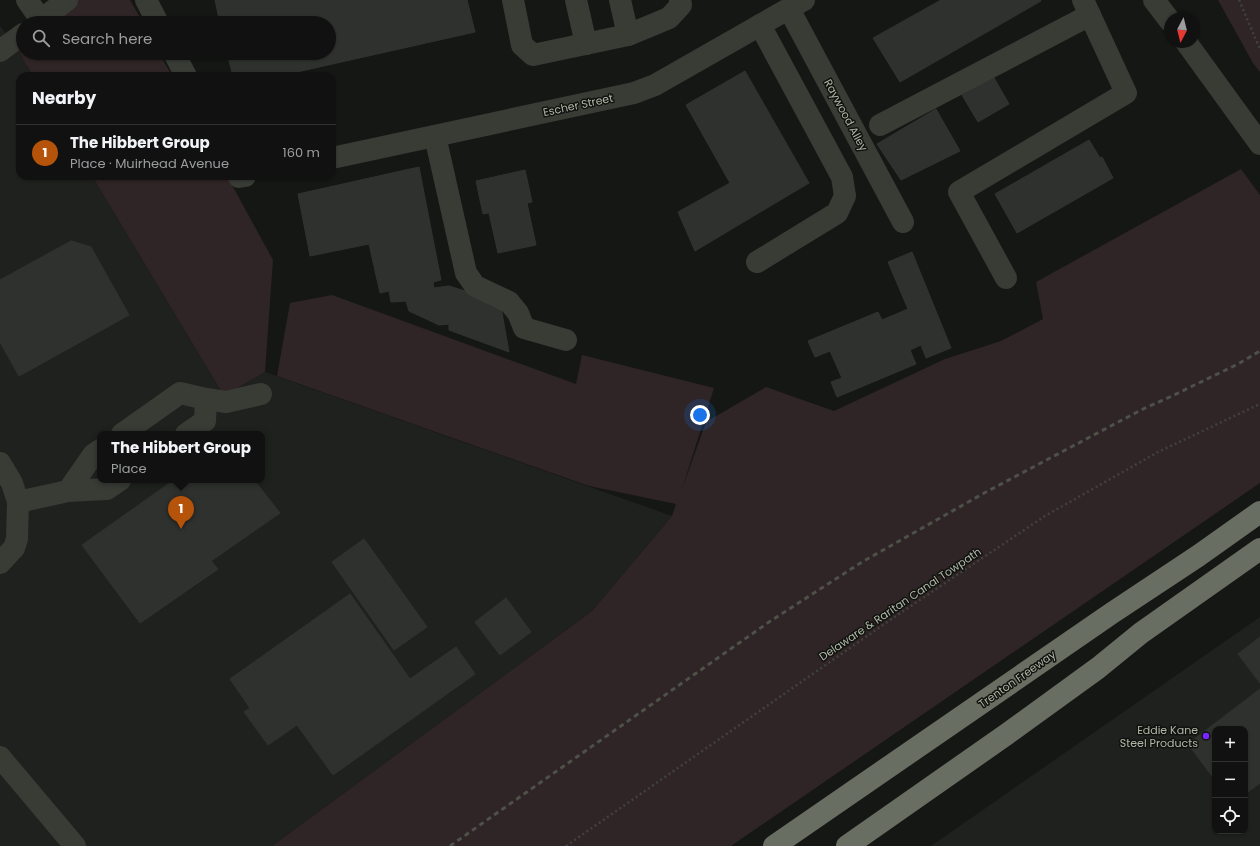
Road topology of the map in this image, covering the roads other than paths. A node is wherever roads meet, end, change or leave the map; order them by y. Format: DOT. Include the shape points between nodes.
graph roads {
  1 [pos="27,0"];
  2 [pos="66,0"];
  3 [pos="146,0"];
  4 [pos="513,0"];
  5 [pos="576,0"];
  6 [pos="620,0"];
  7 [pos="680,0"];
  8 [pos="1154,0"];
  9 [pos="1164,0"];
  10 [pos="796,4"];
  11 [pos="1086,8"];
  12 [pos="1169,12"];
  13 [pos="1164,13"];
  14 [pos="36,16"];
  15 [pos="45,16"];
  16 [pos="154,16"];
  17 [pos="760,25"];
  18 [pos="628,34"];
  19 [pos="16,39"];
  20 [pos="586,44"];
  21 [pos="1190,48"];
  22 [pos="0,51"];
  23 [pos="178,60"];
  24 [pos="184,72"];
  25 [pos="880,126"];
  26 [pos="435,136"];
  27 [pos="1260,144"];
  28 [pos="336,157"];
  29 [pos="903,222"];
  30 [pos="757,262"];
  31 [pos="1006,278"];
  32 [pos="566,340"];
  33 [pos="261,394"];
  34 [pos="206,399"];
  35 [pos="126,431"];
  36 [pos="190,431"];
  37 [pos="97,452"];
  38 [pos="0,463"];
  39 [pos="116,483"];
  40 [pos="68,491"];
  41 [pos="18,502"];
  42 [pos="1260,512"];
  43 [pos="1260,549"];
  44 [pos="0,563"];
  45 [pos="0,757"];
  46 [pos="75,846"];
  47 [pos="774,846"];
  48 [pos="847,846"];
  1 -- 14 [label="street"];
  2 -- 15 [label="street"];
  3 -- 16 [label="street"];
  4 -- 20 [label="street" via="522,45 533,55"];
  5 -- 20 [label="street"];
  6 -- 18 [label="street"];
  7 -- 18 [label="street" via="681,5 669,18"];
  8 -- 13 [label="street"];
  9 -- 12 [label="street"];
  10 -- 17 [label="street, Escher Street"];
  10 -- 29 [label="street, Raywood Alley"];
  11 -- 25 [label="street"];
  11 -- 31 [label="street" via="1126,93 959,192"];
  17 -- 26 [label="street, Escher Street" via="656,85 634,94"];
  17 -- 30 [label="street" via="842,177 845,196 836,213"];
  18 -- 20 [label="street"];
  19 -- 22 [label="street"];
  21 -- 27 [label="street"];
  23 -- 24 [label="street"];
  26 -- 28 [label="street, Escher Street"];
  26 -- 32 [label="street" via="466,273 475,286 509,302 518,312 524,328"];
  33 -- 34 [label="street" via="226,402"];
  34 -- 35 [label="street" via="180,393"];
  34 -- 36 [label="street" via="205,421"];
  37 -- 40 [label="street"];
  38 -- 41 [label="street" via="12,483"];
  39 -- 40 [label="street" via="107,489"];
  40 -- 41 [label="street"];
  41 -- 44 [label="street" via="17,540 14,548"];
  42 -- 47 [label="highway, Trenton Freeway"];
  43 -- 48 [label="highway" via="1141,633 1098,668 1007,734"];
  45 -- 46 [label="street"];
}
